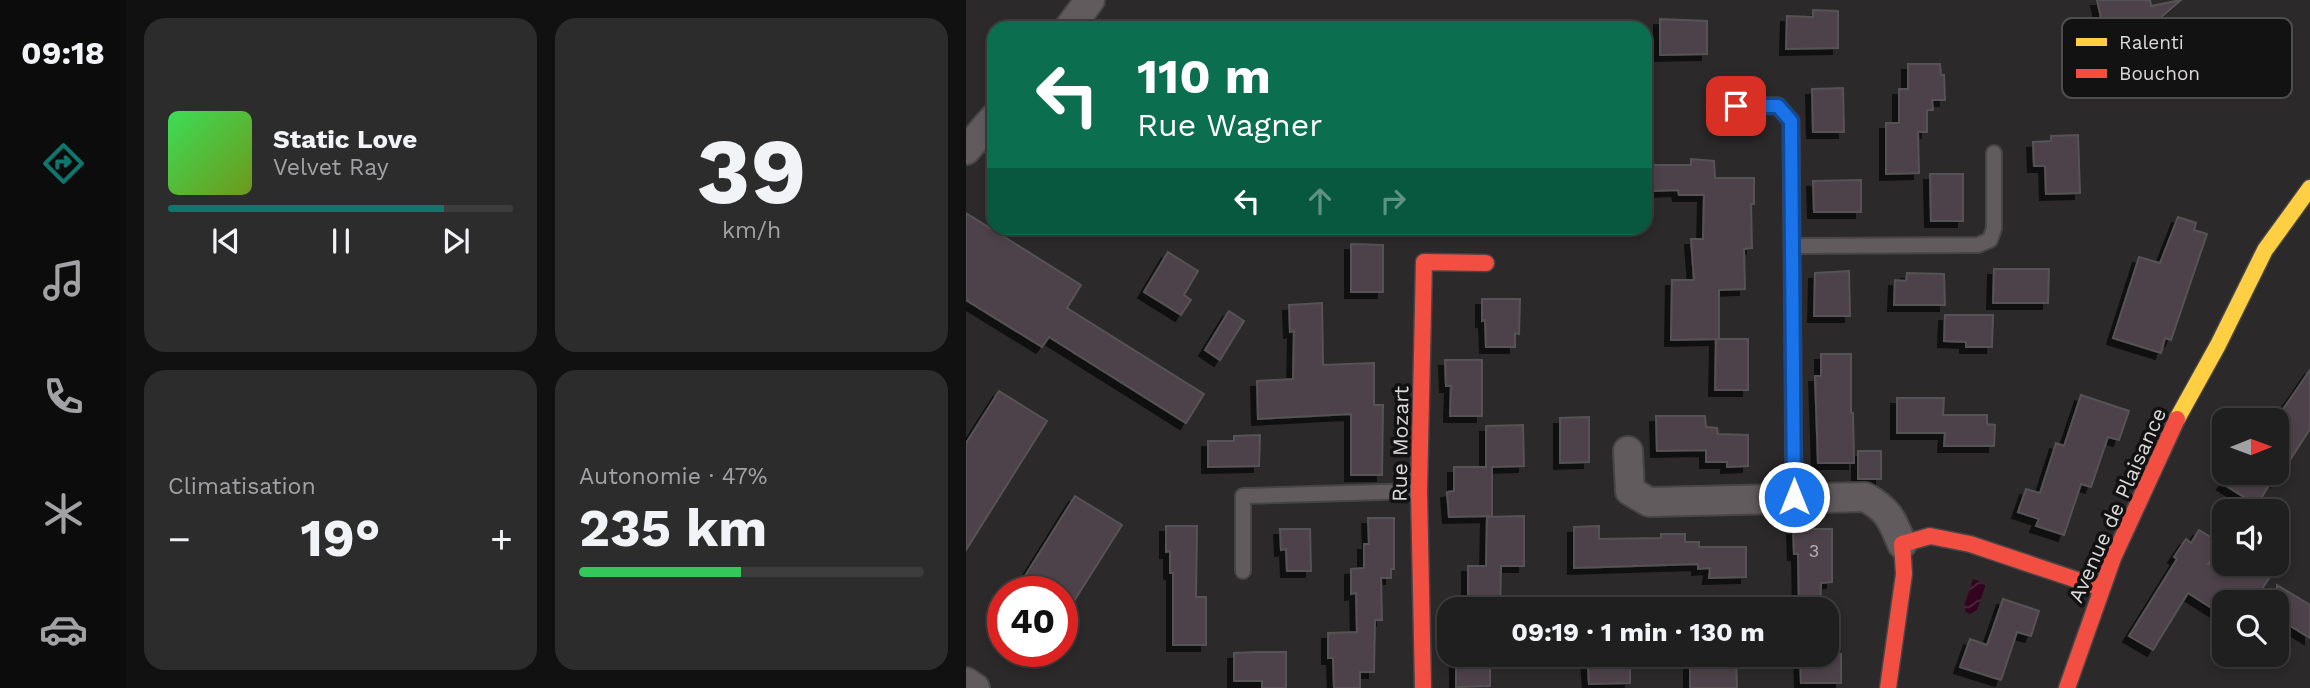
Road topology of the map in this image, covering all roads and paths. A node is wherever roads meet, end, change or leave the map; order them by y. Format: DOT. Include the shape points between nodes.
graph roads {
  1 [pos="1090,0"];
  2 [pos="1074,21"];
  3 [pos="1715,105"];
  4 [pos="987,126"];
  5 [pos="966,150"];
  6 [pos="1994,153"];
  7 [pos="2310,188"];
  8 [pos="1793,246"];
  9 [pos="1486,263"];
  10 [pos="2272,270"];
  11 [pos="2218,345"];
  12 [pos="1628,451"];
  13 [pos="1419,491"];
  14 [pos="1794,497"];
  15 [pos="1902,544"];
  16 [pos="1243,571"];
  17 [pos="2101,588"];
  18 [pos="966,682"];
  19 [pos="975,688"];
  20 [pos="1423,688"];
  21 [pos="1888,688"];
  22 [pos="2067,688"];
  1 -- 2 [label="street"];
  3 -- 8 [label="street" via="1778,106 1791,121"];
  4 -- 5 [label="street"];
  6 -- 8 [label="lane" via="1990,240 1978,245"];
  7 -- 11 [label="street, Avenue de Plaisance" via="2265,250"];
  8 -- 14 [label="street"];
  9 -- 13 [label="street, Rue Mozart" via="1424,262"];
  10 -- 11 [label="street, Avenue de Plaisance"];
  11 -- 17 [label="street, Avenue de Plaisance" via="2176,421"];
  12 -- 14 [label="street" via="1630,491 1649,502"];
  13 -- 16 [label="lane" via="1243,496"];
  13 -- 20 [label="street, Rue Mozart"];
  14 -- 15 [label="street" via="1865,497 1891,517"];
  15 -- 17 [label="street" via="1930,536 1970,544"];
  15 -- 21 [label="street" via="1904,574"];
  17 -- 22 [label="street, Avenue de Plaisance"];
  18 -- 19 [label="street"];
}
